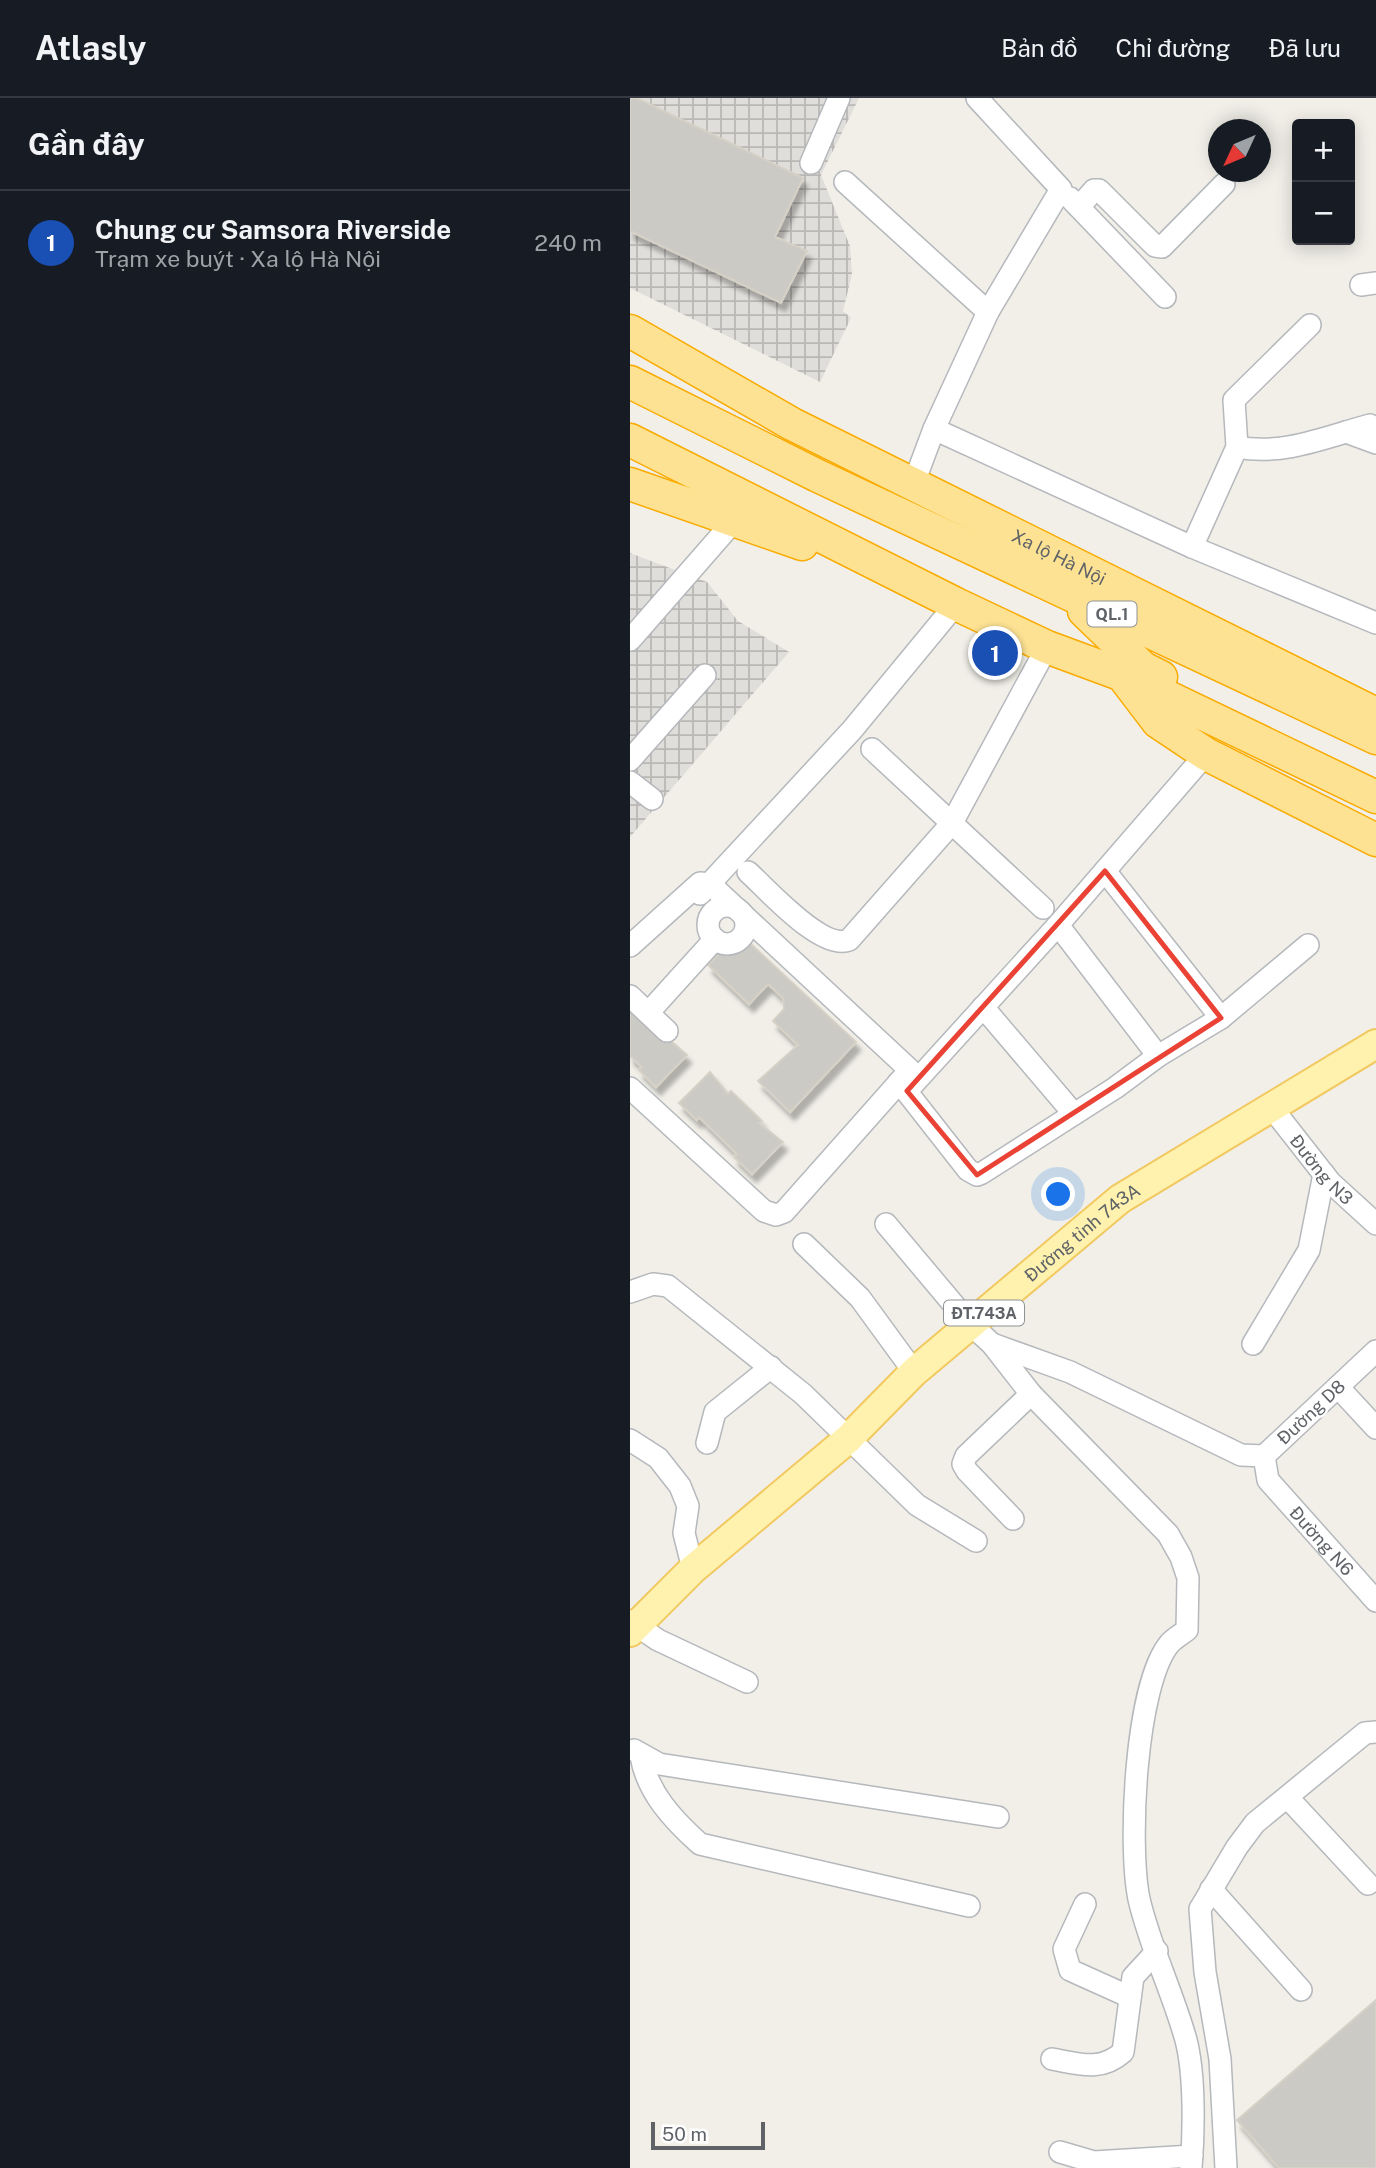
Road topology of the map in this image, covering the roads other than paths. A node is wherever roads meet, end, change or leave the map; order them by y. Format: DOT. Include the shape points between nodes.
graph roads {
  1 [pos="839,98"];
  2 [pos="989,102"];
  3 [pos="811,163"];
  4 [pos="845,182"];
  5 [pos="1224,184"];
  6 [pos="1061,189"];
  7 [pos="1079,207"];
  8 [pos="1164,297"];
  9 [pos="988,312"];
  10 [pos="1310,325"];
  11 [pos="630,331"];
  12 [pos="630,382"];
  13 [pos="934,429"];
  14 [pos="1373,434"];
  15 [pos="630,440"];
  16 [pos="1237,447"];
  17 [pos="630,484"];
  18 [pos="913,485"];
  19 [pos="849,491"];
  20 [pos="733,522"];
  21 [pos="949,538"];
  22 [pos="1192,547"];
  23 [pos="878,565"];
  24 [pos="1066,593"];
  25 [pos="956,604"];
  26 [pos="1376,623"];
  27 [pos="630,640"];
  28 [pos="1047,647"];
  29 [pos="1121,674"];
  30 [pos="705,675"];
  31 [pos="1376,714"];
  32 [pos="1376,738"];
  33 [pos="873,749"];
  34 [pos="1206,754"];
  35 [pos="1296,758"];
  36 [pos="630,760"];
  37 [pos="630,782"];
  38 [pos="1376,782"];
  39 [pos="1376,797"];
  40 [pos="652,799"];
  41 [pos="1376,813"];
  42 [pos="952,823"];
  43 [pos="1376,840"];
  44 [pos="1105,871"];
  45 [pos="748,872"];
  46 [pos="710,884"];
  47 [pos="1043,908"];
  48 [pos="741,912"];
  49 [pos="1058,925"];
  50 [pos="1308,945"];
  51 [pos="630,946"];
  52 [pos="630,962"];
  53 [pos="630,996"];
  54 [pos="984,1007"];
  55 [pos="648,1013"];
  56 [pos="1222,1018"];
  57 [pos="667,1031"];
  58 [pos="1376,1044"];
  59 [pos="1158,1056"];
  60 [pos="903,1087"];
  61 [pos="630,1088"];
  62 [pos="1272,1108"];
  63 [pos="1074,1114"];
  64 [pos="1324,1174"];
  65 [pos="886,1224"];
  66 [pos="1376,1224"];
  67 [pos="803,1244"];
  68 [pos="630,1292"];
  69 [pos="970,1324"];
  70 [pos="992,1343"];
  71 [pos="1253,1344"];
  72 [pos="1376,1352"];
  73 [pos="771,1367"];
  74 [pos="914,1372"];
  75 [pos="1338,1387"];
  76 [pos="1031,1394"];
  77 [pos="1376,1428"];
  78 [pos="848,1439"];
  79 [pos="630,1440"];
  80 [pos="707,1443"];
  81 [pos="1264,1456"];
  82 [pos="1268,1480"];
  83 [pos="1013,1519"];
  84 [pos="976,1541"];
  85 [pos="693,1569"];
  86 [pos="1376,1601"];
  87 [pos="632,1626"];
  88 [pos="747,1682"];
  89 [pos="1376,1732"];
  90 [pos="636,1751"];
  91 [pos="1288,1798"];
  92 [pos="998,1817"];
  93 [pos="1368,1884"];
  94 [pos="1210,1889"];
  95 [pos="1085,1903"];
  96 [pos="968,1906"];
  97 [pos="1157,1951"];
  98 [pos="1301,1990"];
  99 [pos="1130,1997"];
  100 [pos="1052,2059"];
  101 [pos="1060,2152"];
  102 [pos="1191,2162"];
  103 [pos="1226,2168"];
  1 -- 3 [label="street"];
  2 -- 6 [label="street"];
  4 -- 9 [label="street"];
  5 -- 7 [label="street" via="1162,247 1155,246 1100,190 1094,190"];
  6 -- 7 [label="street"];
  6 -- 9 [label="street"];
  7 -- 8 [label="street"];
  9 -- 13 [label="street"];
  10 -- 16 [label="street" via="1234,400"];
  11 -- 18 [label="highway, Xa lộ Hà Nội" via="792,424"];
  12 -- 19 [label="highway, Xa lộ Hà Nội / QL.1"];
  13 -- 18 [label="street"];
  13 -- 22 [label="street"];
  14 -- 16 [label="street" via="1346,432 1261,452"];
  15 -- 23 [label="highway, QL.1"];
  16 -- 22 [label="street"];
  17 -- 20 [label="highway"];
  18 -- 19 [label="highway"];
  18 -- 21 [label="highway"];
  18 -- 31 [label="highway, Xa lộ Hà Nội / QL.1"];
  19 -- 21 [label="highway, Xa lộ Hà Nội / QL.1"];
  20 -- 23 [label="highway"];
  20 -- 27 [label="street"];
  21 -- 24 [label="highway, Xa lộ Hà Nội / QL.1"];
  22 -- 26 [label="street"];
  23 -- 25 [label="highway, QL.1"];
  24 -- 32 [label="highway, Xa lộ Hà Nội / QL.1"];
  24 -- 35 [label="highway, Xa lộ Hà Nội / QL.1" via="1143,668"];
  25 -- 28 [label="highway, QL.1"];
  25 -- 46 [label="street" via="852,730"];
  28 -- 29 [label="highway, QL.1"];
  28 -- 42 [label="street"];
  29 -- 34 [label="highway" via="1158,722"];
  29 -- 35 [label="highway, QL.1"];
  30 -- 36 [label="street"];
  33 -- 42 [label="street"];
  34 -- 43 [label="highway"];
  34 -- 44 [label="street"];
  35 -- 38 [label="highway, QL.1"];
  35 -- 39 [label="highway, QL.1"];
  35 -- 41 [label="highway, QL.1"];
  37 -- 40 [label="street"];
  42 -- 45 [label="street" via="841,944 821,937"];
  42 -- 47 [label="street"];
  44 -- 49 [label="street"];
  44 -- 56 [label="street"];
  46 -- 48 [label="street"];
  46 -- 51 [label="street" via="700,883"];
  46 -- 52 [label="street"];
  48 -- 55 [label="street" via="745,930 738,940 726,944 715,939"];
  48 -- 60 [label="street" via="910,1070"];
  49 -- 54 [label="street"];
  49 -- 59 [label="street"];
  50 -- 56 [label="street"];
  53 -- 55 [label="street"];
  54 -- 60 [label="street"];
  54 -- 63 [label="street"];
  55 -- 57 [label="street"];
  56 -- 59 [label="street"];
  58 -- 62 [label="main road, Đường tỉnh 743A / ĐT.743A"];
  59 -- 63 [label="street"];
  60 -- 61 [label="street" via="784,1212 776,1215 764,1211"];
  60 -- 63 [label="street" via="968,1170 977,1175"];
  62 -- 64 [label="street, Đường N3"];
  62 -- 69 [label="main road, Đường tỉnh 743A / ĐT.743A" via="1119,1199"];
  64 -- 66 [label="street, Đường N3"];
  64 -- 71 [label="street" via="1309,1250"];
  65 -- 69 [label="street"];
  67 -- 74 [label="street" via="860,1298"];
  68 -- 73 [label="street" via="653,1284 668,1286"];
  69 -- 70 [label="street"];
  69 -- 74 [label="main road, Đường tỉnh 743A / ĐT.743A"];
  70 -- 76 [label="street"];
  70 -- 81 [label="street" via="1070,1372 1241,1455"];
  72 -- 75 [label="street, Đường D8"];
  73 -- 78 [label="street"];
  73 -- 80 [label="street" via="715,1412"];
  74 -- 78 [label="main road, Đường tỉnh 743A / ĐT.743A"];
  75 -- 77 [label="street"];
  75 -- 81 [label="street, Đường D8"];
  76 -- 83 [label="street" via="963,1464"];
  76 -- 97 [label="street" via="1168,1534 1188,1578 1187,1630 1169,1644 1151,1685 1136,1775 1133,1840 1138,1887"];
  78 -- 84 [label="street" via="918,1505"];
  78 -- 85 [label="main road, Đường tỉnh 743A / ĐT.743A"];
  79 -- 85 [label="street" via="658,1458 680,1486 688,1506 684,1533"];
  81 -- 82 [label="street, Đường D8"];
  82 -- 86 [label="street, Đường N6"];
  85 -- 87 [label="main road, Đường tỉnh 743A / ĐT.743A"];
  87 -- 88 [label="street"];
  89 -- 91 [label="street" via="1365,1732"];
  90 -- 92 [label="street" via="659,1764"];
  90 -- 96 [label="street" via="661,1802 700,1844"];
  91 -- 93 [label="street"];
  91 -- 94 [label="street" via="1255,1823"];
  94 -- 98 [label="street"];
  94 -- 103 [label="street" via="1200,1909 1220,2059"];
  95 -- 99 [label="street" via="1064,1949 1070,1970"];
  97 -- 99 [label="street" via="1133,1977"];
  97 -- 102 [label="street" via="1186,2041 1192,2082"];
  99 -- 100 [label="street" via="1123,2052 1111,2063 1095,2067"];
  101 -- 102 [label="street" via="1094,2162"];
}
